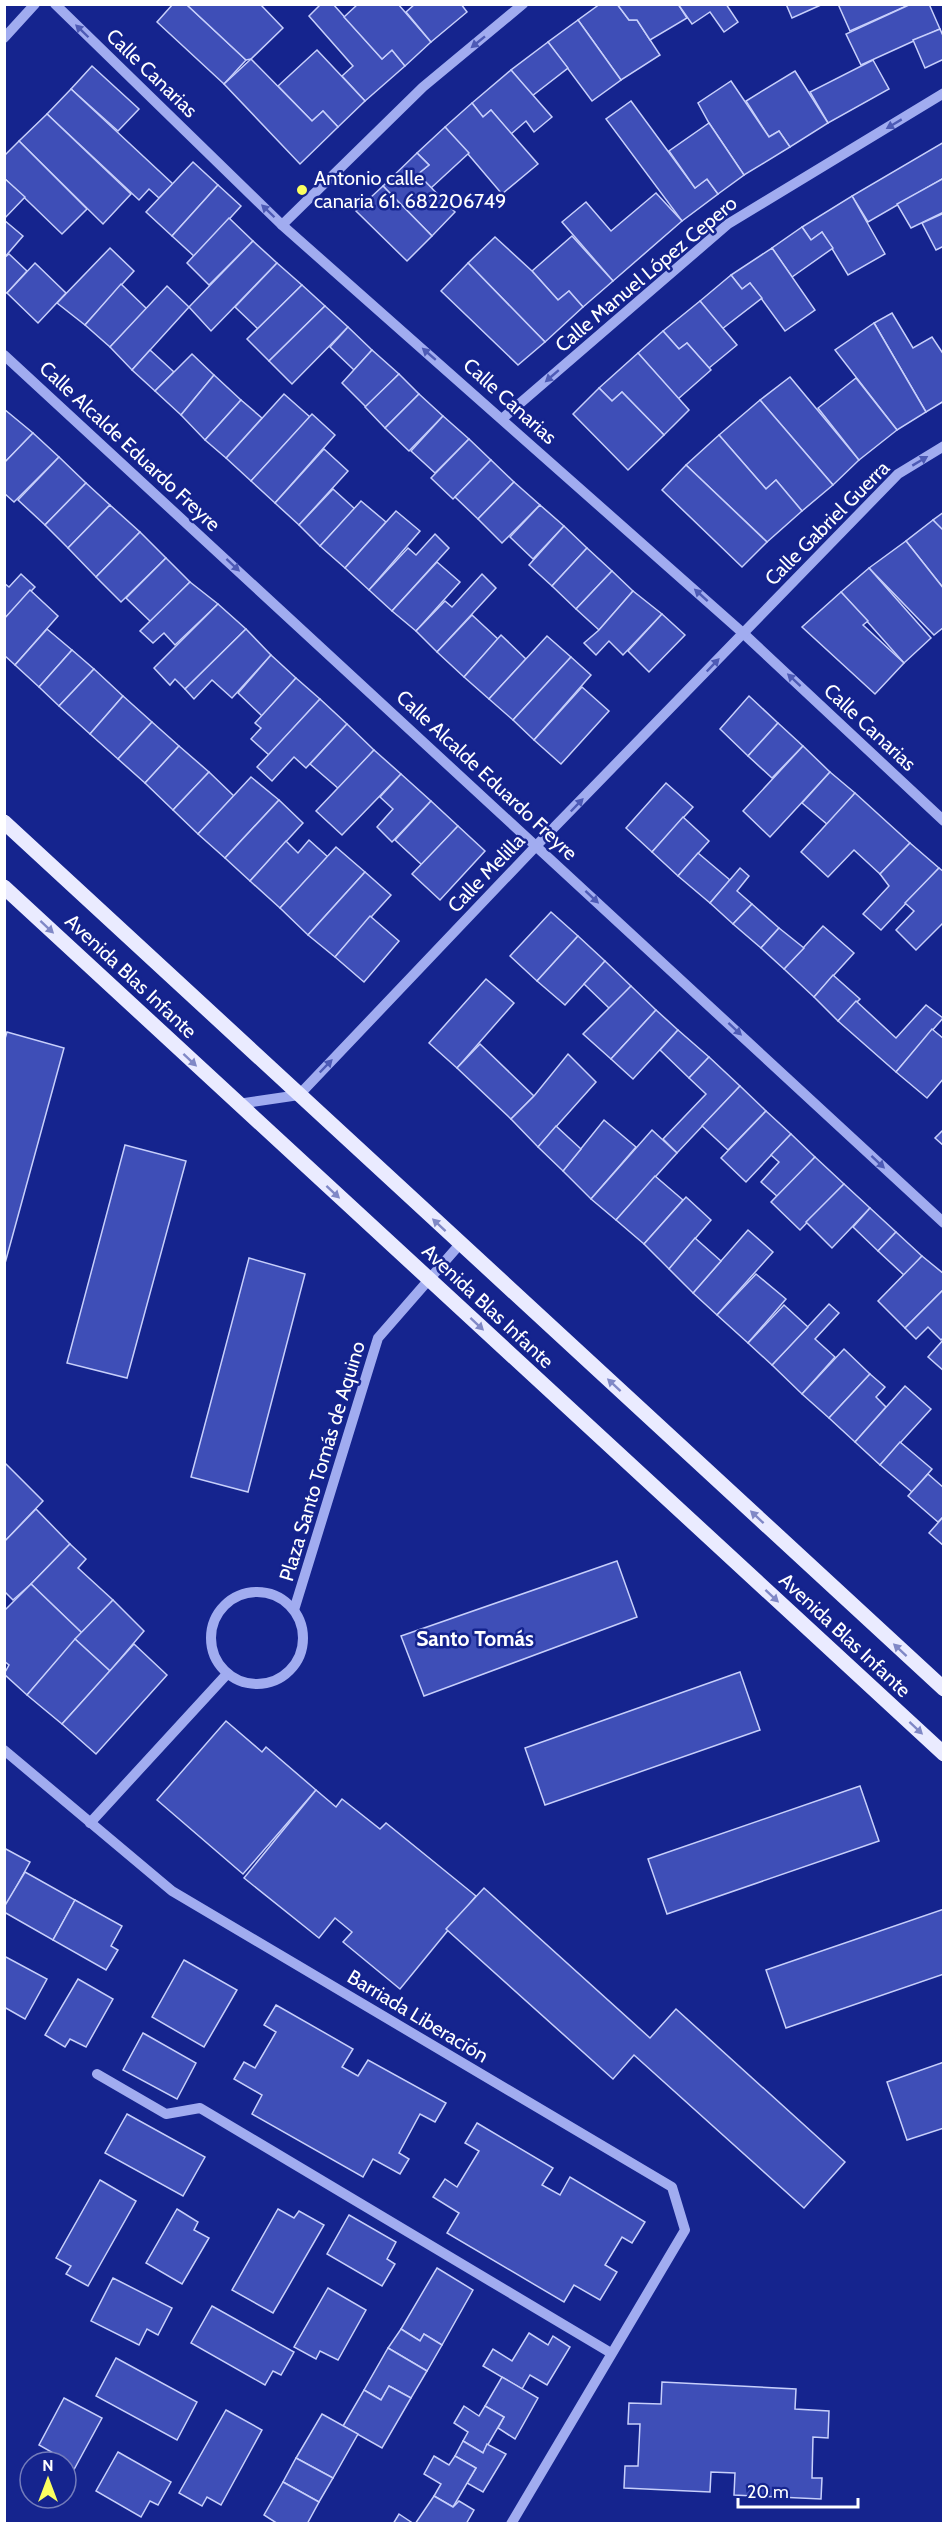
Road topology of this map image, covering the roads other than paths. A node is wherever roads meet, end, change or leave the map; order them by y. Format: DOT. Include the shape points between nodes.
graph roads {
  1 [pos="35,4"];
  2 [pos="55,4"];
  3 [pos="524,4"];
  4 [pos="4,38"];
  5 [pos="944,93"];
  6 [pos="282,225"];
  7 [pos="4,355"];
  8 [pos="503,418"];
  9 [pos="944,446"];
  10 [pos="744,634"];
  11 [pos="944,821"];
  12 [pos="4,822"];
  13 [pos="537,845"];
  14 [pos="4,887"];
  15 [pos="298,1095"];
  16 [pos="238,1104"];
  17 [pos="944,1223"];
  18 [pos="460,1244"];
  19 [pos="428,1279"];
  20 [pos="294,1610"];
  21 [pos="227,1674"];
  22 [pos="944,1689"];
  23 [pos="4,1750"];
  24 [pos="944,1754"];
  25 [pos="90,1823"];
  26 [pos="97,2074"];
  27 [pos="611,2353"];
  28 [pos="511,2523"];
  1 -- 4 [label="street"];
  6 -- 2 [label="street, Calle Canarias, one-way"];
  3 -- 6 [label="street, one-way" via="423,87"];
  5 -- 8 [label="street, Calle Manuel López Cepero, one-way" via="728,224"];
  8 -- 6 [label="street, Calle Canarias, one-way"];
  7 -- 13 [label="street, Calle Alcalde Eduardo Freyre, one-way"];
  10 -- 8 [label="street, Calle Canarias, one-way"];
  10 -- 9 [label="street, Calle Gabriel Guerra, one-way" via="898,474"];
  11 -- 10 [label="street, Calle Canarias, one-way"];
  13 -- 10 [label="street, Calle Melilla, one-way"];
  12 -- 15 [label="main road, Avenida Blas Infante"];
  15 -- 13 [label="street, Calle Melilla, one-way"];
  13 -- 17 [label="street, Calle Alcalde Eduardo Freyre, one-way"];
  14 -- 16 [label="main road, Avenida Blas Infante, one-way"];
  15 -- 16 [label="street"];
  18 -- 15 [label="main road, Avenida Blas Infante, one-way"];
  16 -- 19 [label="main road, Avenida Blas Infante, one-way"];
  18 -- 19 [label="street, Plaza Santo Tomás de Aquino"];
  22 -- 18 [label="main road, Avenida Blas Infante, one-way"];
  19 -- 20 [label="street, Plaza Santo Tomás de Aquino" via="378,1338"];
  19 -- 24 [label="main road, Avenida Blas Infante, one-way"];
  20 -- 21 [label="street, Plaza Santo Tomás de Aquino" via="304,1634 303,1648 288,1673 263,1684 238,1681"];
  20 -- 21 [label="street, Plaza Santo Tomás de Aquino" via="266,1592 243,1594 224,1606 214,1618 211,1648"];
  21 -- 25 [label="street"];
  23 -- 25 [label="street, Barriada Liberación"];
  25 -- 27 [label="street, Barriada Liberación" via="172,1891 672,2187 685,2230"];
  26 -- 27 [label="street" via="166,2114 200,2108"];
  27 -- 28 [label="street, Barriada Liberación"];
}
